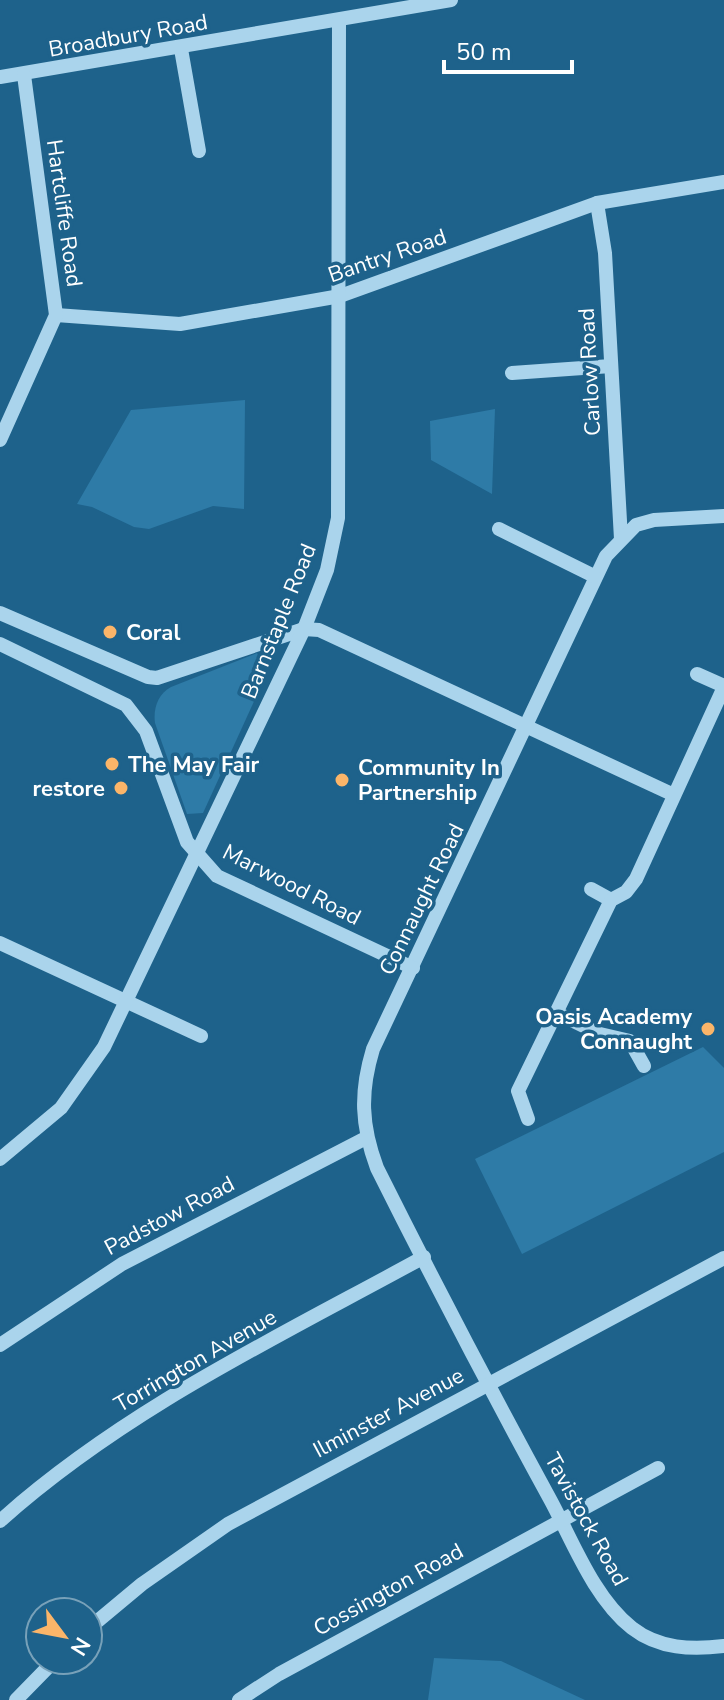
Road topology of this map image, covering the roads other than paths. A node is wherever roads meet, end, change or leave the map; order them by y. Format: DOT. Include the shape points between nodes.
graph roads {
  1 [pos="451,0"];
  2 [pos="384,5"];
  3 [pos="339,21"];
  4 [pos="181,49"];
  5 [pos="24,75"];
  6 [pos="0,77"];
  7 [pos="199,151"];
  8 [pos="724,182"];
  9 [pos="597,203"];
  10 [pos="340,296"];
  11 [pos="56,315"];
  12 [pos="611,366"];
  13 [pos="512,373"];
  14 [pos="0,440"];
  15 [pos="724,516"];
  16 [pos="499,529"];
  17 [pos="621,539"];
  18 [pos="594,576"];
  19 [pos="0,613"];
  20 [pos="304,629"];
  21 [pos="0,644"];
  22 [pos="697,674"];
  23 [pos="724,686"];
  24 [pos="525,726"];
  25 [pos="674,795"];
  26 [pos="197,855"];
  27 [pos="591,889"];
  28 [pos="611,900"];
  29 [pos="0,943"];
  30 [pos="413,968"];
  31 [pos="127,1004"];
  32 [pos="557,1013"];
  33 [pos="201,1036"];
  34 [pos="644,1066"];
  35 [pos="528,1119"];
  36 [pos="366,1138"];
  37 [pos="0,1159"];
  38 [pos="424,1257"];
  39 [pos="724,1258"];
  40 [pos="0,1345"];
  41 [pos="487,1384"];
  42 [pos="658,1468"];
  43 [pos="561,1519"];
  44 [pos="0,1521"];
  45 [pos="104,1616"];
  46 [pos="724,1646"];
  47 [pos="39,1676"];
  48 [pos="247,1698"];
  49 [pos="16,1700"];
  1 -- 2 [label="street, Broadbury Road"];
  2 -- 3 [label="street, Broadbury Road"];
  3 -- 4 [label="street, Broadbury Road"];
  3 -- 10 [label="street, Barnstaple Road"];
  4 -- 5 [label="street, Broadbury Road"];
  4 -- 7 [label="street"];
  5 -- 6 [label="street, Broadbury Road"];
  5 -- 11 [label="street, Hartcliffe Road"];
  8 -- 9 [label="street, Bantry Road"];
  9 -- 10 [label="street, Bantry Road"];
  9 -- 12 [label="street, Carlow Road"];
  10 -- 11 [label="street, Bantry Road" via="180,324"];
  10 -- 20 [label="street, Barnstaple Road" via="338,518 327,570"];
  11 -- 14 [label="street, Hartcliffe Road"];
  12 -- 13 [label="street"];
  12 -- 17 [label="street, Carlow Road"];
  15 -- 17 [label="street, Connaught Road" via="654,520 636,525"];
  16 -- 18 [label="street"];
  17 -- 18 [label="street, Connaught Road"];
  18 -- 24 [label="street, Connaught Road"];
  19 -- 20 [label="street" via="157,678"];
  20 -- 24 [label="street" via="332,634"];
  20 -- 26 [label="street, Barnstaple Road"];
  21 -- 26 [label="street" via="126,705 146,731 181,827"];
  22 -- 23 [label="street"];
  23 -- 25 [label="street"];
  24 -- 25 [label="street"];
  24 -- 30 [label="street, Connaught Road"];
  25 -- 28 [label="street" via="636,879"];
  26 -- 30 [label="street, Marwood Road" via="217,876"];
  26 -- 31 [label="street, Barnstaple Road"];
  27 -- 28 [label="street"];
  28 -- 32 [label="street"];
  29 -- 31 [label="street"];
  30 -- 36 [label="street, Connaught Road" via="364,1079"];
  31 -- 33 [label="street"];
  31 -- 37 [label="street, Barnstaple Road" via="73,1094"];
  32 -- 34 [label="street" via="600,1034 630,1041"];
  32 -- 35 [label="street" via="518,1091"];
  36 -- 38 [label="street, Connaught Road"];
  36 -- 40 [label="street, Padstow Road" via="122,1264"];
  38 -- 41 [label="street, Connaught Road"];
  38 -- 44 [label="street, Torrington Avenue" via="150,1408"];
  39 -- 41 [label="street, Ilminster Avenue"];
  41 -- 43 [label="street, Tavistock Road"];
  41 -- 45 [label="street, Ilminster Avenue" via="228,1524"];
  42 -- 43 [label="street, Cossington Road"];
  43 -- 46 [label="street, Tavistock Road" via="606,1600 634,1630 672,1647"];
  43 -- 48 [label="street, Cossington Road"];
  47 -- 49 [label="street"];
}
